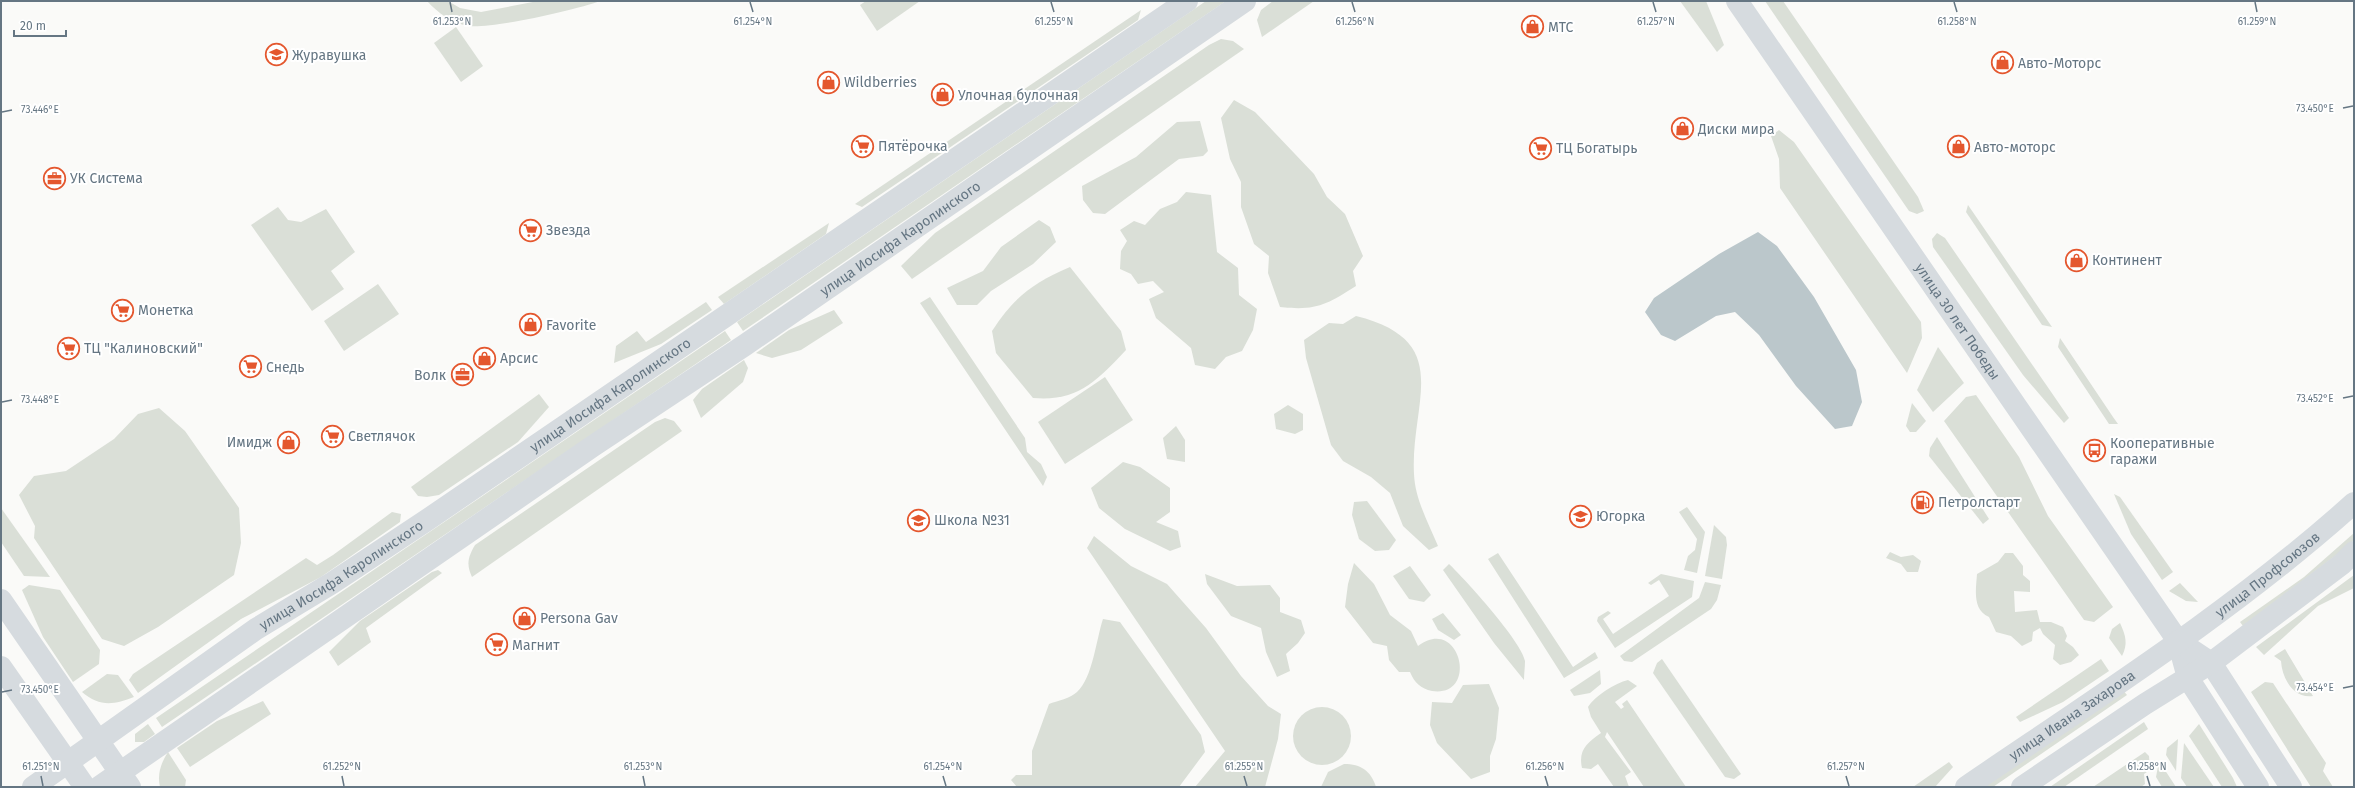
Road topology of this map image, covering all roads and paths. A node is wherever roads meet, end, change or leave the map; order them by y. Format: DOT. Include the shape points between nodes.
graph roads {
  1 [pos="1186,1"];
  2 [pos="1245,1"];
  3 [pos="1738,1"];
  4 [pos="2354,503"];
  5 [pos="2354,552"];
  6 [pos="1,600"];
  7 [pos="2178,641"];
  8 [pos="2211,663"];
  9 [pos="1,667"];
  10 [pos="2188,678"];
  11 [pos="98,741"];
  12 [pos="67,763"];
  13 [pos="125,780"];
  14 [pos="33,787"];
  15 [pos="85,787"];
  16 [pos="99,787"];
  17 [pos="1966,787"];
  18 [pos="2022,787"];
  19 [pos="2258,787"];
  20 [pos="2291,787"];
  1 -- 11 [label="main road, улица Иосифа Каролинского" via="424,522 332,583 256,629"];
  2 -- 13 [label="main road, улица Иосифа Каролинского" via="745,345 593,446"];
  3 -- 7 [label="main road, улица 30 лет Победы"];
  4 -- 7 [label="main road, улица Профсоюзов" via="2268,576"];
  5 -- 8 [label="main road" via="2342,564"];
  6 -- 11 [label="main road"];
  7 -- 8 [label="main road, улица 30 лет Победы"];
  7 -- 10 [label="main road, улица 30 лет Победы"];
  7 -- 17 [label="main road, улица Ивана Захарова"];
  8 -- 10 [label="main road"];
  8 -- 20 [label="main road, улица 30 лет Победы"];
  9 -- 12 [label="main road"];
  10 -- 18 [label="main road"];
  10 -- 19 [label="main road, улица 30 лет Победы"];
  11 -- 12 [label="main road, улица Иосифа Каролинского"];
  11 -- 13 [label="main road"];
  12 -- 14 [label="main road, улица Иосифа Каролинского"];
  12 -- 15 [label="main road"];
  13 -- 16 [label="main road, улица Иосифа Каролинского"];
}
